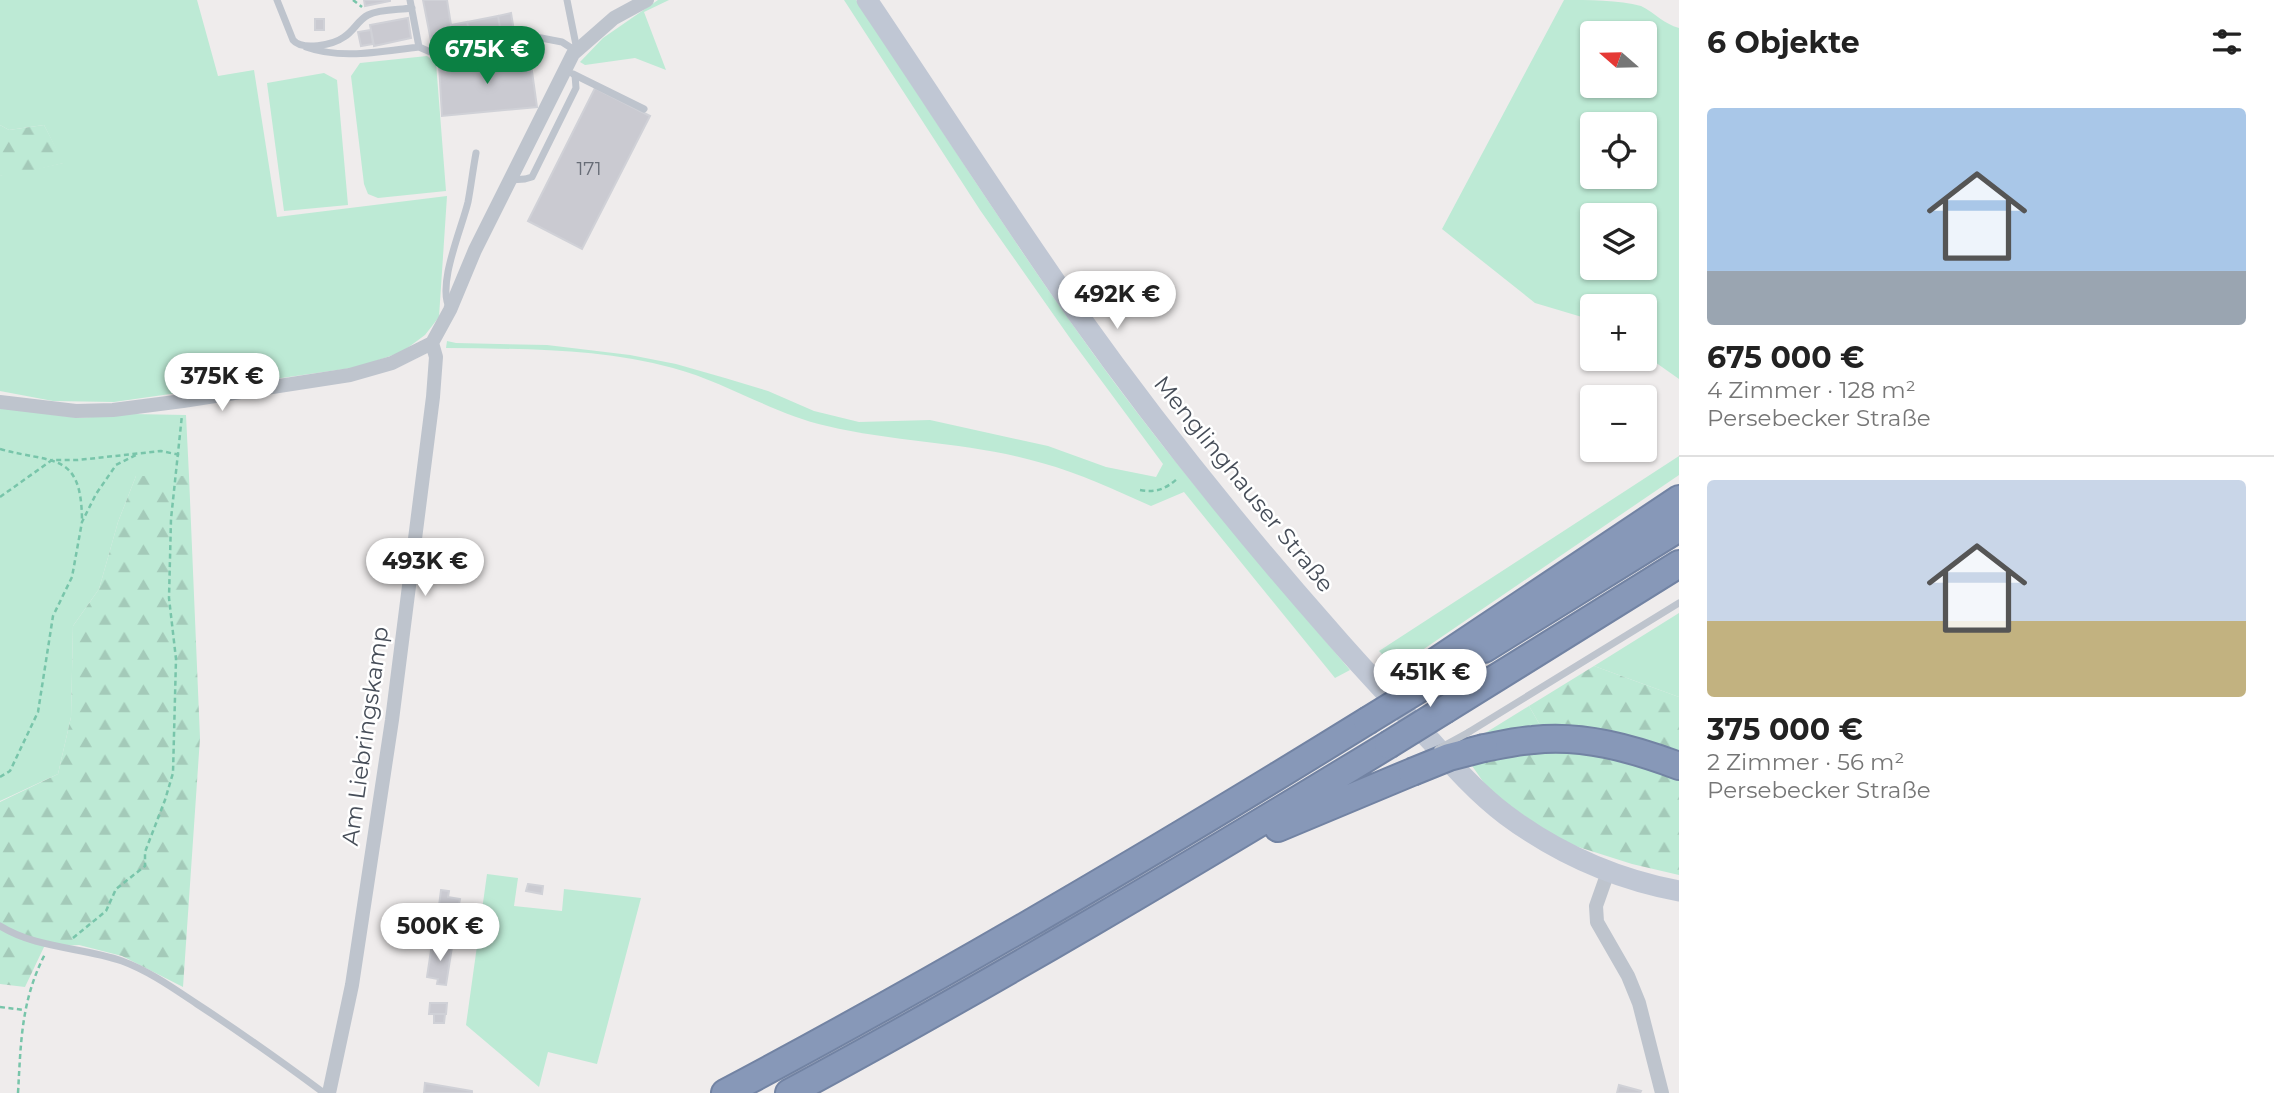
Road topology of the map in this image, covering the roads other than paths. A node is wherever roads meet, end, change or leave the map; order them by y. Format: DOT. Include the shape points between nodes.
graph roads {
  1 [pos="277,0"];
  2 [pos="567,0"];
  3 [pos="647,0"];
  4 [pos="867,0"];
  5 [pos="411,4"];
  6 [pos="305,46"];
  7 [pos="419,47"];
  8 [pos="577,51"];
  9 [pos="570,72"];
  10 [pos="644,109"];
  11 [pos="476,153"];
  12 [pos="453,254"];
  13 [pos="471,261"];
  14 [pos="450,310"];
  15 [pos="432,343"];
  16 [pos="0,402"];
  17 [pos="1679,499"];
  18 [pos="1679,528"];
  19 [pos="1679,564"];
  20 [pos="1679,603"];
  21 [pos="1419,681"];
  22 [pos="1477,740"];
  23 [pos="1679,766"];
  24 [pos="1608,872"];
  25 [pos="1156,886"];
  26 [pos="1679,891"];
  27 [pos="0,926"];
  28 [pos="326,1093"];
  29 [pos="725,1093"];
  30 [pos="789,1093"];
  31 [pos="1662,1093"];
  1 -- 6 [label="lane" via="293,40"];
  2 -- 8 [label="lane"];
  3 -- 8 [label="street" via="614,18"];
  4 -- 24 [label="street, Menglinghauser Straße" via="1077,313 1273,565 1468,781 1553,847"];
  5 -- 6 [label="lane" via="370,13 335,42"];
  5 -- 7 [label="lane"];
  6 -- 7 [label="lane" via="342,55"];
  7 -- 8 [label="lane" via="435,54 536,37 562,42"];
  8 -- 9 [label="street"];
  9 -- 10 [label="lane"];
  9 -- 13 [label="street"];
  11 -- 12 [label="lane"];
  12 -- 13 [label="lane"];
  12 -- 14 [label="lane" via="446,302"];
  13 -- 14 [label="street"];
  14 -- 15 [label="street"];
  15 -- 16 [label="street" via="392,363 351,375 183,401 76,411"];
  15 -- 28 [label="street, Am Liebringskamp" via="436,357 433,397 392,720 352,985"];
  17 -- 21 [label="highway"];
  18 -- 21 [label="highway"];
  19 -- 25 [label="highway, bridge"];
  20 -- 22 [label="lane"];
  21 -- 29 [label="highway, bridge" via="1360,724 1176,838"];
  22 -- 23 [label="highway" via="1571,740 1618,747"];
  22 -- 25 [label="highway, bridge" via="1449,757 1416,763"];
  24 -- 26 [label="street, Menglinghauser Straße"];
  24 -- 31 [label="street" via="1596,906 1597,922 1639,1003"];
  25 -- 30 [label="highway"];
  27 -- 28 [label="lane, Am Liebringskamp" via="16,936 124,962 148,973"];
}
